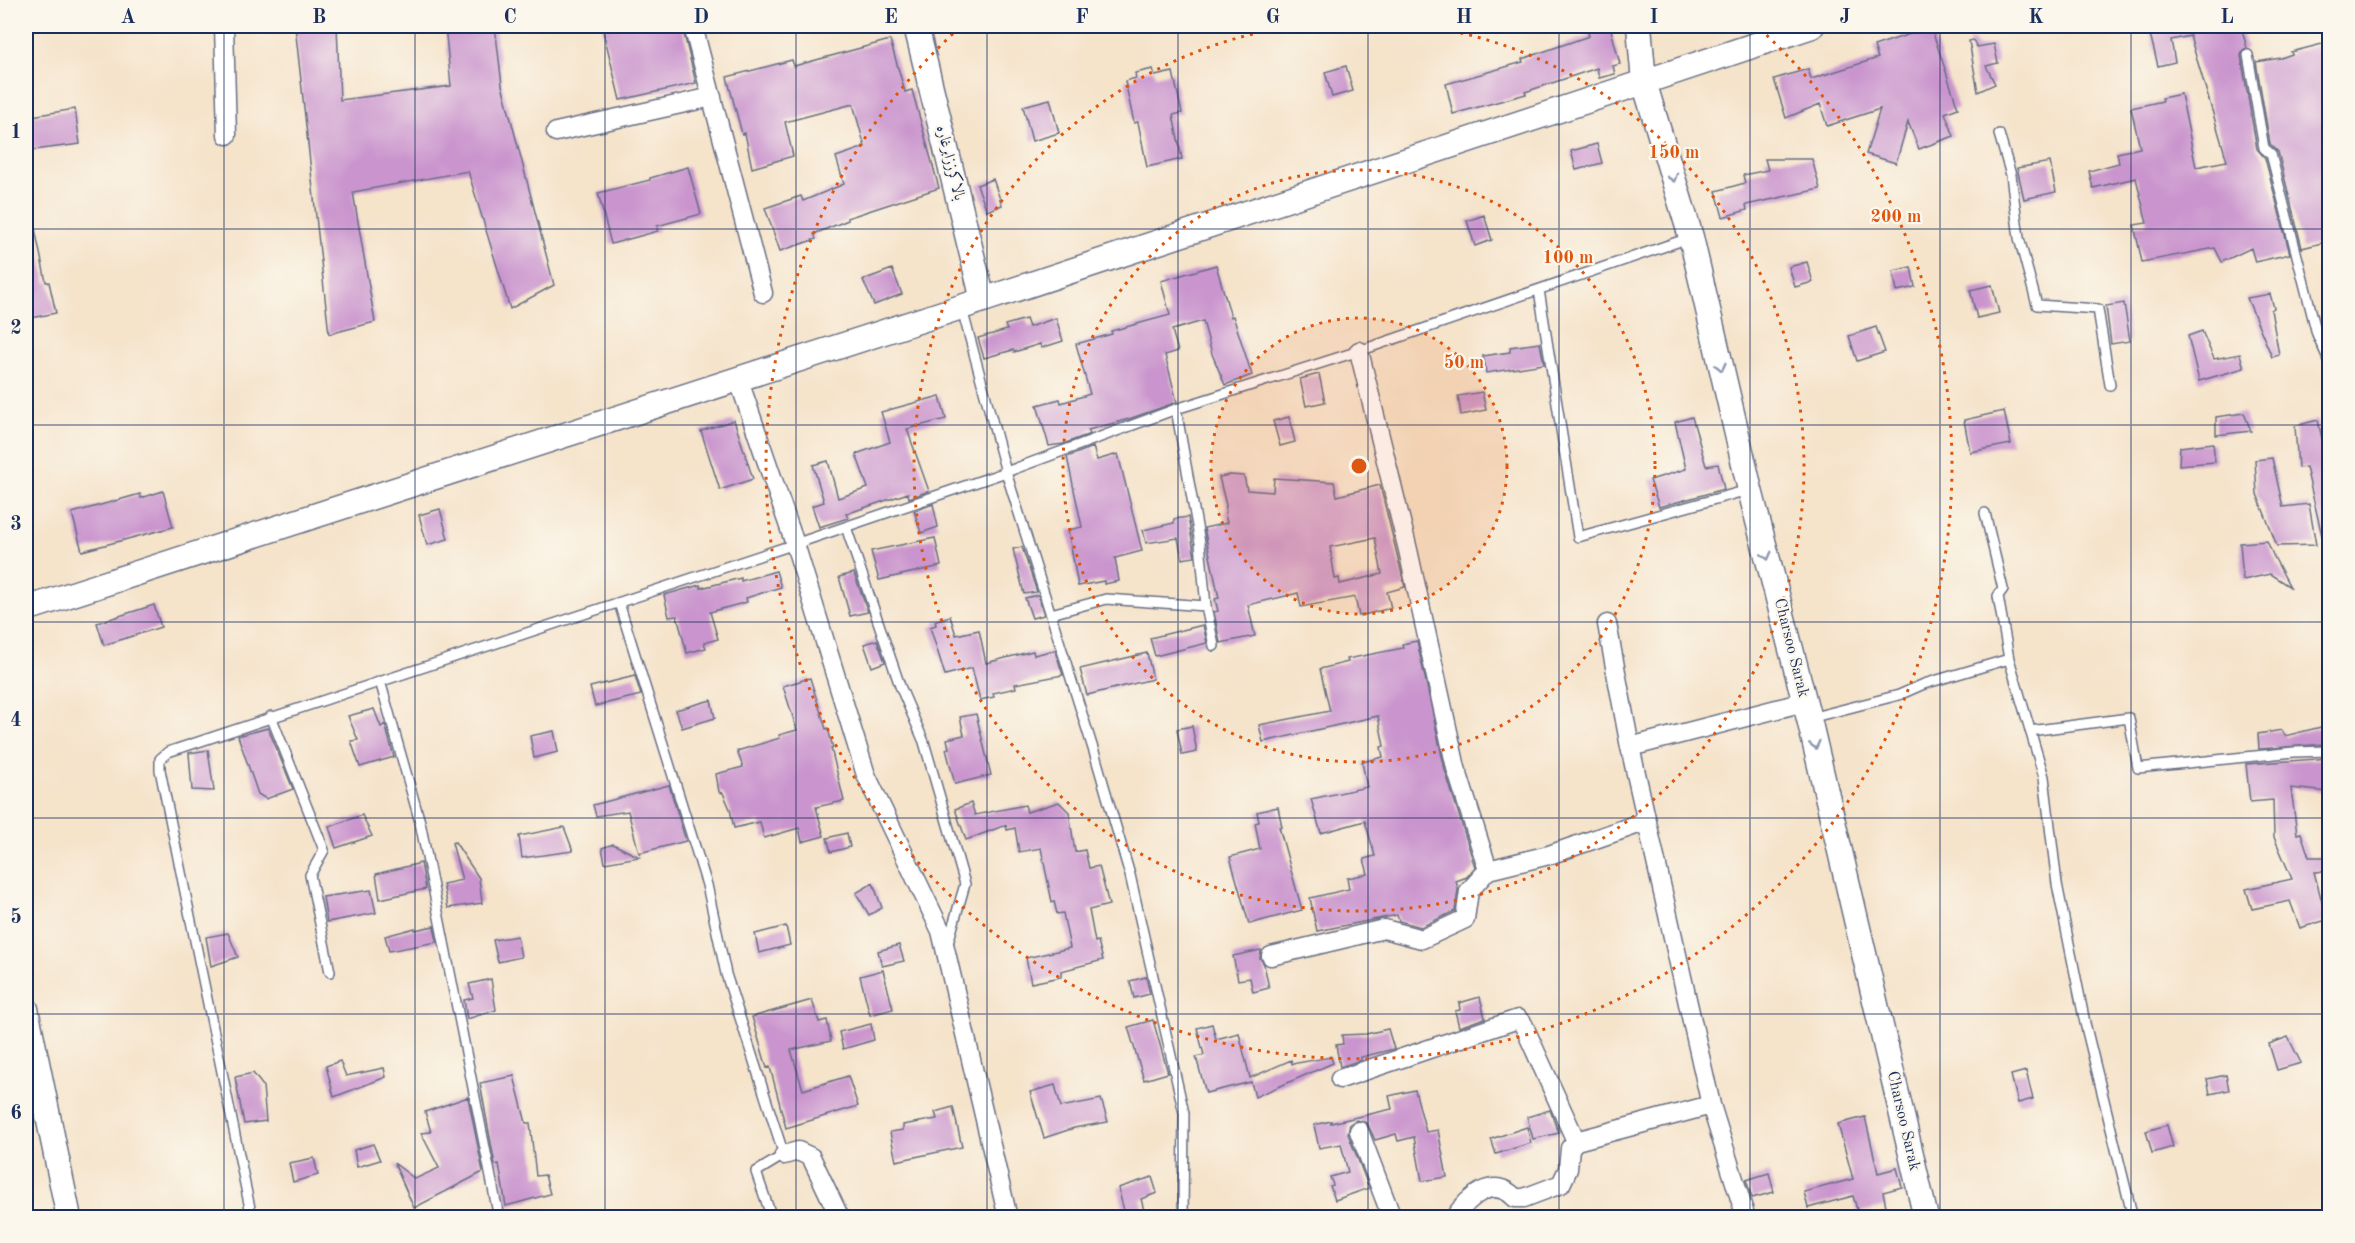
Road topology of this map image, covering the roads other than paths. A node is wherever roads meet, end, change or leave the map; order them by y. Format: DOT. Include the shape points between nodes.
graph roads {
  1 [pos="224,26"];
  2 [pos="693,26"];
  3 [pos="916,26"];
  4 [pos="1639,26"];
  5 [pos="1812,26"];
  6 [pos="1784,30"];
  7 [pos="2248,55"];
  8 [pos="1644,82"];
  9 [pos="712,97"];
  10 [pos="555,132"];
  11 [pos="1999,134"];
  12 [pos="227,135"];
  13 [pos="1691,237"];
  14 [pos="1539,290"];
  15 [pos="763,293"];
  16 [pos="972,303"];
  17 [pos="1359,351"];
  18 [pos="2330,363"];
  19 [pos="738,378"];
  20 [pos="2110,385"];
  21 [pos="1176,409"];
  22 [pos="1006,472"];
  23 [pos="1750,490"];
  24 [pos="1985,513"];
  25 [pos="846,526"];
  26 [pos="795,544"];
  27 [pos="619,603"];
  28 [pos="1206,606"];
  29 [pos="26,609"];
  30 [pos="1051,614"];
  31 [pos="1607,624"];
  32 [pos="1214,646"];
  33 [pos="2009,659"];
  34 [pos="380,681"];
  35 [pos="1806,710"];
  36 [pos="271,716"];
  37 [pos="2030,731"];
  38 [pos="1630,747"];
  39 [pos="2330,751"];
  40 [pos="1647,821"];
  41 [pos="1488,870"];
  42 [pos="946,952"];
  43 [pos="1271,956"];
  44 [pos="330,972"];
  45 [pos="26,1009"];
  46 [pos="1340,1079"];
  47 [pos="1711,1105"];
  48 [pos="1359,1131"];
  49 [pos="1576,1141"];
  50 [pos="784,1155"];
  51 [pos="69,1218"];
  52 [pos="252,1218"];
  53 [pos="499,1218"];
  54 [pos="772,1218"];
  55 [pos="840,1218"];
  56 [pos="1008,1218"];
  57 [pos="1183,1218"];
  58 [pos="1392,1218"];
  59 [pos="1454,1218"];
  60 [pos="1746,1218"];
  61 [pos="1926,1218"];
  62 [pos="2133,1218"];
  1 -- 12 [label="street"];
  2 -- 9 [label="street"];
  3 -- 16 [label="main road, بالاکرززابرغاره"];
  4 -- 8 [label="main road, Charsoo Sarak"];
  5 -- 6 [label="main road"];
  6 -- 8 [label="main road"];
  7 -- 18 [label="lane" via="2264,148 2271,154 2317,334"];
  8 -- 13 [label="main road, Charsoo Sarak, one-way"];
  8 -- 16 [label="main road"];
  9 -- 10 [label="street"];
  9 -- 15 [label="street"];
  11 -- 20 [label="lane" via="2010,175 2019,238 2037,305 2098,309"];
  13 -- 14 [label="lane"];
  13 -- 23 [label="main road, Charsoo Sarak, one-way"];
  14 -- 17 [label="lane"];
  14 -- 23 [label="lane" via="1578,537"];
  16 -- 19 [label="main road"];
  16 -- 22 [label="lane"];
  17 -- 21 [label="lane"];
  17 -- 41 [label="street" via="1408,550 1455,768"];
  19 -- 26 [label="street"];
  19 -- 29 [label="main road"];
  21 -- 22 [label="lane"];
  21 -- 28 [label="lane" via="1200,543"];
  22 -- 25 [label="lane"];
  22 -- 30 [label="lane"];
  23 -- 35 [label="main road, Charsoo Sarak, one-way"];
  24 -- 33 [label="lane" via="2003,590 1998,596"];
  25 -- 26 [label="lane"];
  25 -- 42 [label="lane" via="900,686 924,742 965,884"];
  26 -- 27 [label="lane"];
  26 -- 42 [label="street" via="867,775 941,931"];
  27 -- 34 [label="lane"];
  27 -- 50 [label="lane" via="707,885 726,974"];
  28 -- 30 [label="lane" via="1106,599"];
  28 -- 32 [label="lane"];
  30 -- 57 [label="lane" via="1130,875 1157,988 1184,1113"];
  31 -- 38 [label="street"];
  33 -- 35 [label="lane" via="1899,694"];
  33 -- 37 [label="lane"];
  34 -- 36 [label="lane"];
  34 -- 53 [label="lane" via="420,822"];
  35 -- 38 [label="street"];
  35 -- 61 [label="main road, Charsoo Sarak, one-way"];
  36 -- 44 [label="lane" via="324,850 310,875"];
  36 -- 52 [label="lane" via="168,752 160,759"];
  37 -- 39 [label="lane" via="2129,718 2138,768"];
  37 -- 62 [label="lane" via="2044,777 2057,884 2085,1023"];
  38 -- 40 [label="street"];
  40 -- 41 [label="street" via="1549,855"];
  40 -- 47 [label="street"];
  41 -- 43 [label="street" via="1468,891 1465,920 1422,939 1384,928"];
  42 -- 56 [label="street"];
  45 -- 51 [label="main road"];
  46 -- 49 [label="street" via="1518,1019"];
  47 -- 49 [label="street"];
  47 -- 60 [label="street"];
  48 -- 58 [label="street"];
  49 -- 59 [label="street" via="1570,1148 1568,1169 1561,1184 1524,1198 1515,1198 1498,1187 1480,1192 1465,1202"];
  50 -- 54 [label="lane" via="756,1172"];
  50 -- 55 [label="street" via="798,1151 811,1157"];
}
